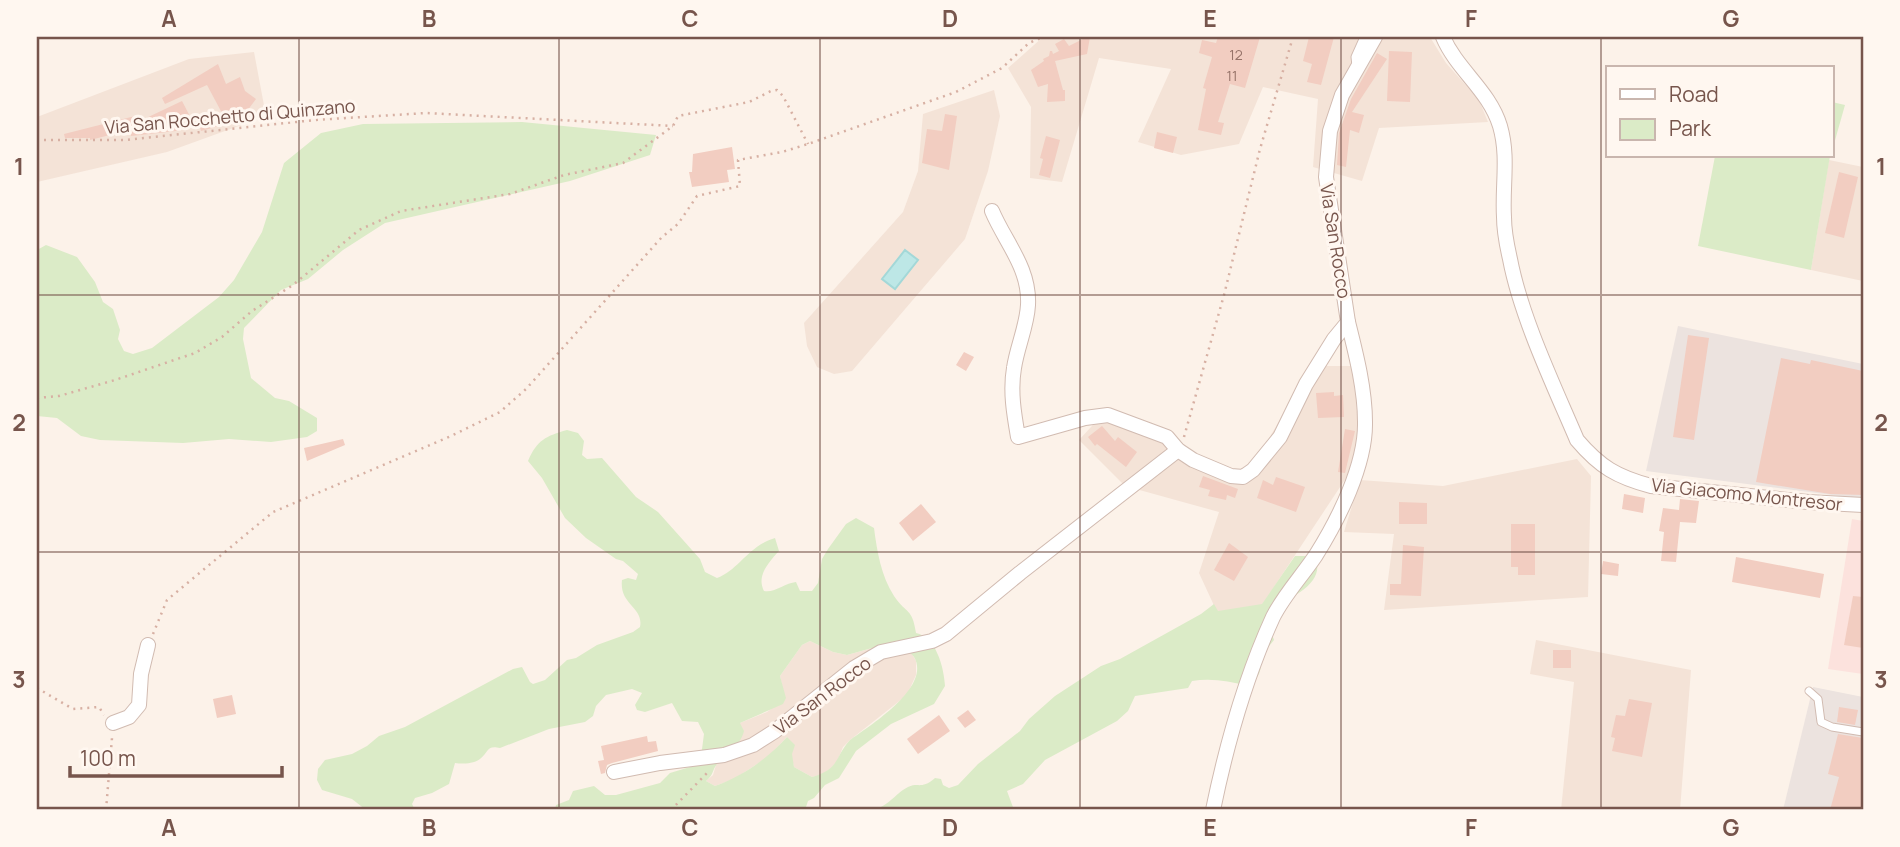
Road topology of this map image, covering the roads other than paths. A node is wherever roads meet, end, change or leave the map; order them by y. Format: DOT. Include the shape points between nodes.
graph roads {
  1 [pos="1364,37"];
  2 [pos="1375,37"];
  3 [pos="1443,37"];
  4 [pos="1356,71"];
  5 [pos="992,211"];
  6 [pos="1348,322"];
  7 [pos="1178,450"];
  8 [pos="1863,505"];
  9 [pos="148,645"];
  10 [pos="1809,691"];
  11 [pos="113,723"];
  12 [pos="1863,732"];
  13 [pos="614,772"];
  14 [pos="1213,810"];
  1 -- 4 [label="lane" via="1355,57"];
  2 -- 4 [label="street, Via San Rocco"];
  3 -- 8 [label="street, Via Giacomo Montresor" via="1487,96 1499,123 1506,165 1504,217 1515,283 1577,440 1593,459 1627,480 1651,486"];
  4 -- 6 [label="street, Via San Rocco" via="1330,131 1326,177"];
  5 -- 7 [label="street, Via San Rocco" via="1020,261 1028,305 1014,366 1017,437 1108,415 1167,436"];
  6 -- 7 [label="street, Via San Rocco" via="1306,384 1280,437 1253,470 1243,477 1231,476"];
  6 -- 14 [label="street" via="1366,424 1358,466 1340,513 1275,614 1258,654"];
  7 -- 13 [label="street, Via San Rocco" via="946,634 881,652 752,745 724,755"];
  9 -- 11 [label="street" via="139,705 129,717"];
  10 -- 12 [label="lane" via="1818,699 1821,722"];
}
